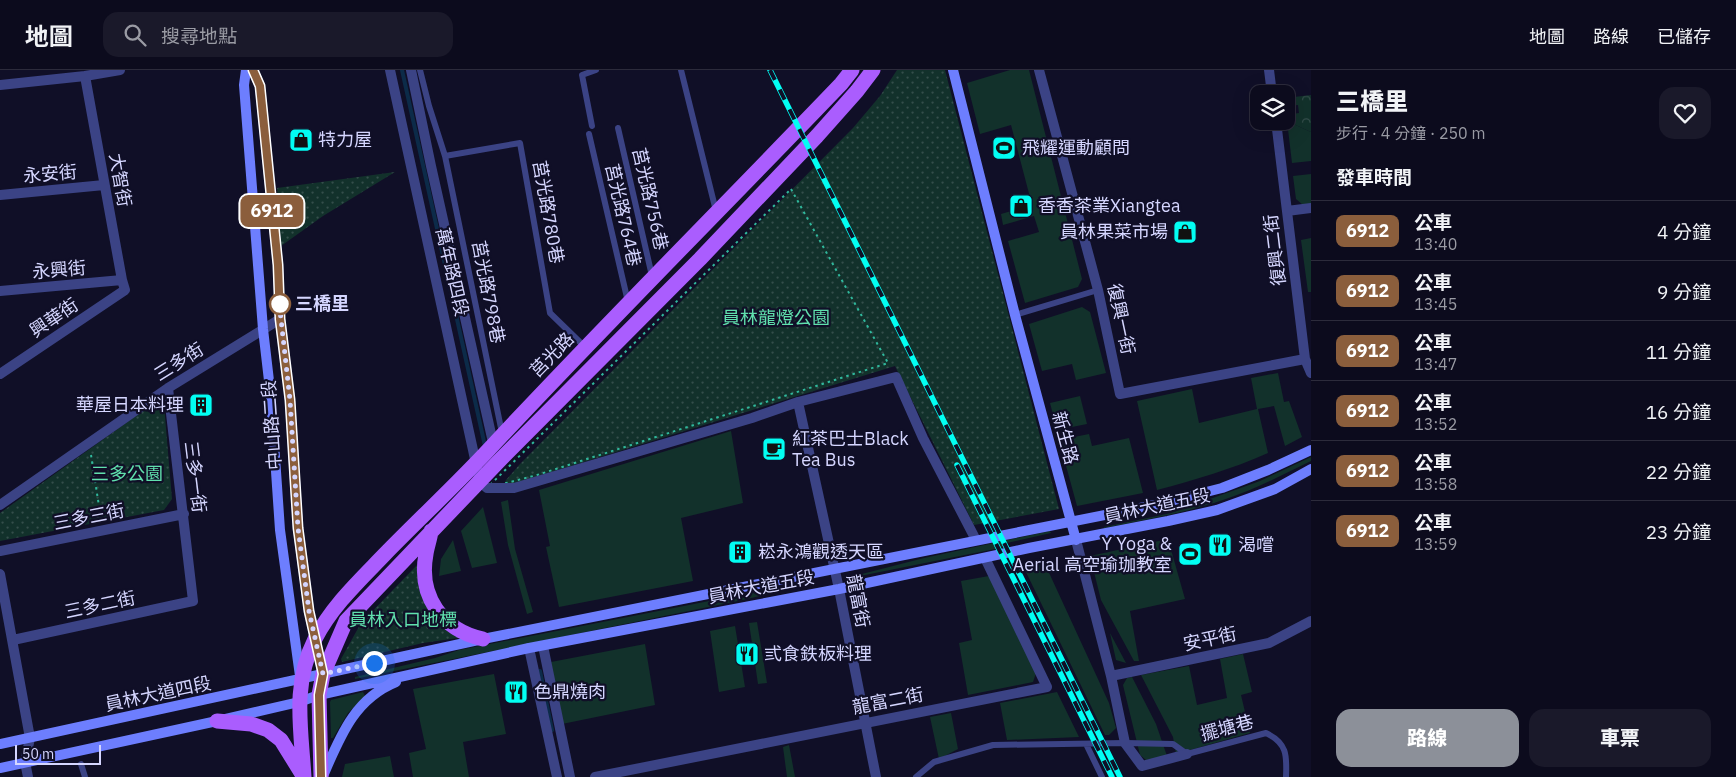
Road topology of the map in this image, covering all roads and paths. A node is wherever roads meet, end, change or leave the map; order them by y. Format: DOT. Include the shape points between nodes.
graph roads {
  1 [pos="120,70"];
  2 [pos="246,70"];
  3 [pos="253,70"];
  4 [pos="390,70"];
  5 [pos="411,70"];
  6 [pos="420,70"];
  7 [pos="596,70"];
  8 [pos="681,70"];
  9 [pos="852,70"];
  10 [pos="873,70"];
  11 [pos="952,70"];
  12 [pos="1039,70"];
  13 [pos="1269,70"];
  14 [pos="85,76"];
  15 [pos="0,85"];
  16 [pos="1271,85"];
  17 [pos="592,126"];
  18 [pos="618,128"];
  19 [pos="1277,130"];
  20 [pos="590,134"];
  21 [pos="445,156"];
  22 [pos="104,185"];
  23 [pos="0,195"];
  24 [pos="1311,208"];
  25 [pos="716,211"];
  26 [pos="1287,211"];
  27 [pos="652,277"];
  28 [pos="123,285"];
  29 [pos="1098,290"];
  30 [pos="0,291"];
  31 [pos="628,303"];
  32 [pos="1015,315"];
  33 [pos="280,319"];
  34 [pos="263,329"];
  35 [pos="585,347"];
  36 [pos="1305,359"];
  37 [pos="1311,373"];
  38 [pos="0,374"];
  39 [pos="168,388"];
  40 [pos="798,402"];
  41 [pos="498,439"];
  42 [pos="90,450"];
  43 [pos="1311,450"];
  44 [pos="476,461"];
  45 [pos="498,462"];
  46 [pos="1311,469"];
  47 [pos="484,485"];
  48 [pos="0,506"];
  49 [pos="184,514"];
  50 [pos="101,522"];
  51 [pos="1071,522"];
  52 [pos="432,530"];
  53 [pos="976,540"];
  54 [pos="1076,540"];
  55 [pos="0,551"];
  56 [pos="985,558"];
  57 [pos="835,570"];
  58 [pos="0,574"];
  59 [pos="839,588"];
  60 [pos="193,601"];
  61 [pos="1311,621"];
  62 [pos="483,639"];
  63 [pos="13,640"];
  64 [pos="314,640"];
  65 [pos="543,646"];
  66 [pos="529,648"];
  67 [pos="421,672"];
  68 [pos="323,674"];
  69 [pos="1111,676"];
  70 [pos="300,680"];
  71 [pos="319,695"];
  72 [pos="299,702"];
  73 [pos="217,721"];
  74 [pos="865,722"];
  75 [pos="30,738"];
  76 [pos="1125,743"];
  77 [pos="0,744"];
  78 [pos="1086,744"];
  79 [pos="1187,754"];
  80 [pos="25,762"];
  81 [pos="81,764"];
  82 [pos="0,768"];
  83 [pos="28,777"];
  84 [pos="84,777"];
  85 [pos="304,777"];
  86 [pos="322,777"];
  87 [pos="557,777"];
  88 [pos="570,777"];
  89 [pos="595,777"];
  90 [pos="876,777"];
  91 [pos="916,777"];
  92 [pos="1102,777"];
  93 [pos="1286,777"];
  1 -- 14 [label="street"];
  2 -- 34 [label="main road, 中山路二段" via="244,86"];
  3 -- 33 [label="main road, 中山路二段" via="260,86 278,265"];
  4 -- 44 [label="street, 萬年路四段"];
  5 -- 41 [label="street, 萬年路四段" via="431,166"];
  6 -- 21 [label="lane, 莒光路798巷"];
  7 -- 17 [label="lane" via="582,74"];
  8 -- 25 [label="lane"];
  9 -- 25 [label="main road, 莒光路"];
  10 -- 45 [label="main road, 莒光路" via="817,136"];
  11 -- 32 [label="main road, 新生路"];
  12 -- 29 [label="street, 復興一街"];
  13 -- 16 [label="street"];
  14 -- 15 [label="street"];
  14 -- 22 [label="street, 大智街"];
  18 -- 27 [label="lane, 莒光路756巷"];
  19 -- 26 [label="street, 復興二街"];
  20 -- 31 [label="lane, 莒光路764巷"];
  21 -- 35 [label="lane, 莒光路780巷" via="520,143 550,313"];
  21 -- 41 [label="lane, 莒光路798巷"];
  22 -- 23 [label="street, 永安街"];
  22 -- 28 [label="street, 大智街"];
  24 -- 26 [label="street"];
  25 -- 27 [label="main road, 莒光路"];
  26 -- 36 [label="street, 復興二街"];
  27 -- 31 [label="main road, 莒光路"];
  28 -- 30 [label="street, 永興街"];
  28 -- 38 [label="street, 興華街"];
  29 -- 32 [label="lane"];
  29 -- 36 [label="street, 復興一街" via="1120,394"];
  31 -- 35 [label="main road, 莒光路"];
  32 -- 51 [label="main road, 新生路"];
  33 -- 34 [label="street, 三多街"];
  33 -- 64 [label="main road, 中山路二段" via="290,400 298,528"];
  34 -- 39 [label="street, 三多街"];
  34 -- 70 [label="main road, 中山路二段" via="280,530"];
  35 -- 41 [label="main road, 莒光路"];
  36 -- 37 [label="street, 復興二街"];
  39 -- 48 [label="street, 三多街"];
  39 -- 49 [label="street, 三多一街"];
  40 -- 47 [label="street" via="523,486"];
  40 -- 53 [label="street" via="896,377 922,438"];
  40 -- 57 [label="street, 龍富街"];
  41 -- 44 [label="main road, 莒光路"];
  41 -- 45 [label="street, 萬年路四段"];
  42 -- 50 [label="path"];
  43 -- 51 [label="main road, 員林大道五段" via="1222,488 1155,506"];
  44 -- 47 [label="street, 萬年路四段"];
  44 -- 64 [label="main road, 莒光路" via="348,592"];
  45 -- 47 [label="main road, 莒光路"];
  46 -- 54 [label="main road, 員林大道五段" via="1275,489 1218,510"];
  47 -- 47 [label="path" via="501,474 791,189 888,363 537,475"];
  47 -- 52 [label="main road, 莒光路"];
  49 -- 55 [label="street, 三多三街"];
  49 -- 60 [label="street, 三多一街"];
  51 -- 53 [label="main road, 員林大道五段"];
  51 -- 54 [label="main road, 新生路"];
  52 -- 62 [label="main road" via="425,563 430,599 438,613 451,624 469,636"];
  52 -- 68 [label="main road, 莒光路" via="346,621"];
  53 -- 57 [label="main road, 員林大道五段"];
  54 -- 56 [label="main road, 員林大道五段"];
  54 -- 69 [label="street, 新生路"];
  56 -- 59 [label="main road, 員林大道五段"];
  56 -- 74 [label="street, 龍富二街" via="1047,687"];
  57 -- 59 [label="street, 龍富街"];
  57 -- 62 [label="main road, 員林大道五段"];
  58 -- 63 [label="street"];
  59 -- 65 [label="main road, 員林大道五段"];
  59 -- 74 [label="street, 龍富街"];
  60 -- 63 [label="street, 三多二街"];
  61 -- 69 [label="street, 安平街" via="1270,643"];
  62 -- 68 [label="main road, 員林大道五段"];
  63 -- 75 [label="street"];
  64 -- 68 [label="main road, 中山路二段"];
  64 -- 70 [label="main road, 莒光路"];
  65 -- 66 [label="main road, 員林大道五段"];
  65 -- 88 [label="street"];
  66 -- 67 [label="main road, 員林大道五段"];
  66 -- 87 [label="street"];
  67 -- 71 [label="main road, 員林大道五段"];
  67 -- 86 [label="main road" via="377,692 357,710 344,729"];
  68 -- 70 [label="main road, 員林大道四段"];
  68 -- 71 [label="main road, 中山路二段"];
  69 -- 76 [label="street, 新生路"];
  70 -- 72 [label="main road, 中山路二段"];
  70 -- 75 [label="main road, 員林大道四段"];
  71 -- 72 [label="main road, 員林大道五段"];
  71 -- 86 [label="main road, 中山路二段"];
  72 -- 73 [label="main road"];
  72 -- 85 [label="main road, 中山路二段"];
  73 -- 80 [label="main road"];
  73 -- 85 [label="main road" via="251,724 268,730 281,740"];
  74 -- 89 [label="street, 龍富二街"];
  74 -- 90 [label="street, 龍富街"];
  75 -- 77 [label="main road, 員林大道四段"];
  75 -- 80 [label="street"];
  76 -- 78 [label="lane, 擺塘巷"];
  76 -- 79 [label="lane, 擺塘巷" via="1173,744"];
  76 -- 79 [label="street, 新生路" via="1142,766"];
  78 -- 91 [label="lane, 擺塘巷" via="993,744 934,762"];
  78 -- 92 [label="lane"];
  79 -- 93 [label="lane, 擺塘巷" via="1266,733 1278,739 1285,750"];
  80 -- 82 [label="main road"];
  80 -- 83 [label="street"];
  81 -- 84 [label="lane"];
}
